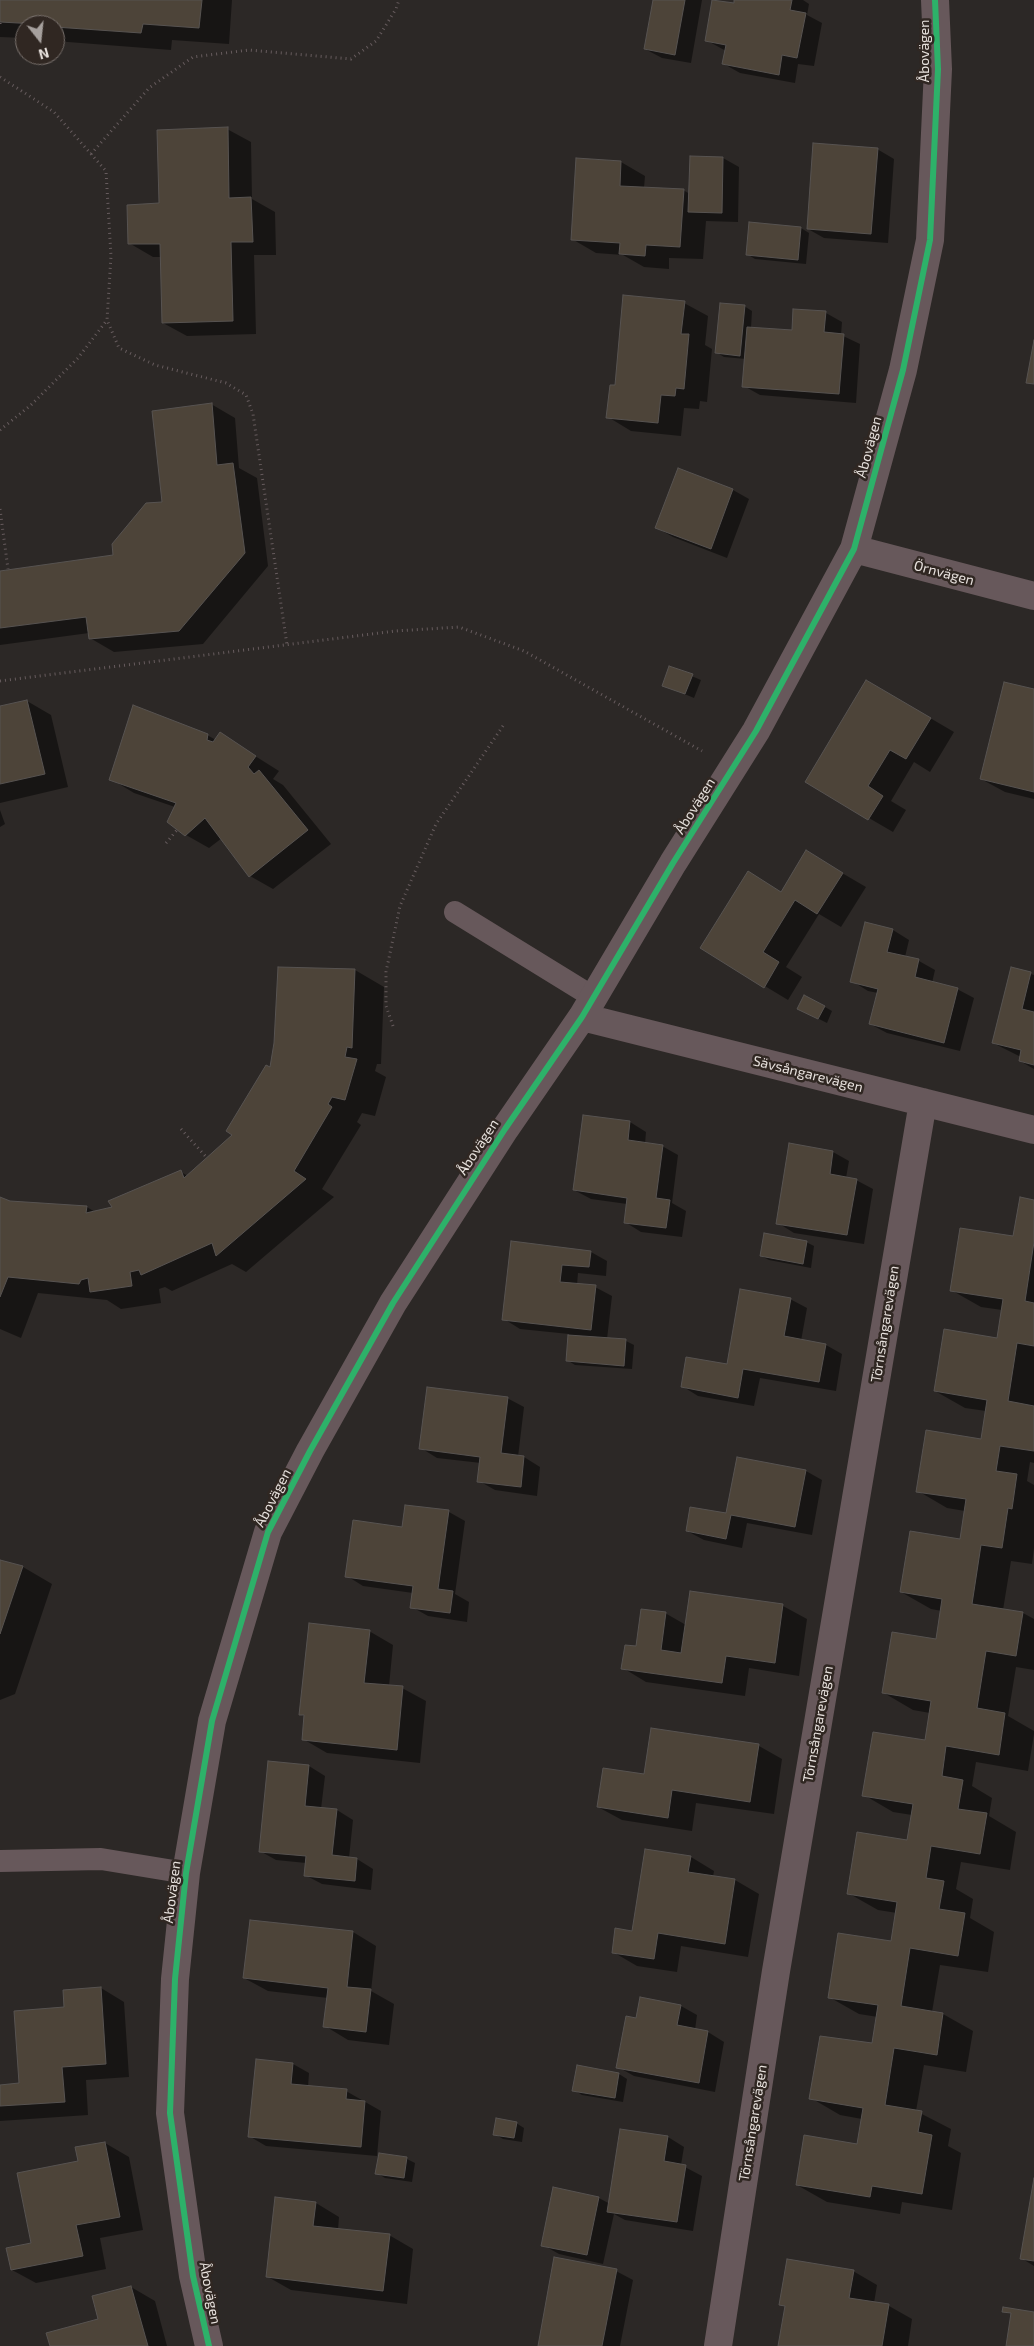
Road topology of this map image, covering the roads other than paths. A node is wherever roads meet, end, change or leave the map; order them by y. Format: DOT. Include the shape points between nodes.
graph roads {
  1 [pos="935,0"];
  2 [pos="854,549"];
  3 [pos="1034,596"];
  4 [pos="455,912"];
  5 [pos="588,1007"];
  6 [pos="922,1102"];
  7 [pos="1034,1130"];
  8 [pos="0,1861"];
  9 [pos="186,1873"];
  10 [pos="209,2346"];
  11 [pos="718,2346"];
  1 -- 2 [label="street, Åbovägen" via="938,70 930,240 903,370"];
  2 -- 3 [label="street, Örnvägen"];
  2 -- 5 [label="street, Åbovägen" via="756,731"];
  4 -- 5 [label="lane"];
  5 -- 6 [label="street, Sävsångarevägen"];
  5 -- 9 [label="street, Åbovägen" via="393,1303 268,1532 212,1721"];
  6 -- 7 [label="street, Sävsångarevägen"];
  6 -- 11 [label="street, Törnsångarevägen" via="776,1971"];
  8 -- 9 [label="lane" via="101,1859"];
  9 -- 10 [label="street, Åbovägen" via="175,1979 170,2113 193,2276"];
}
